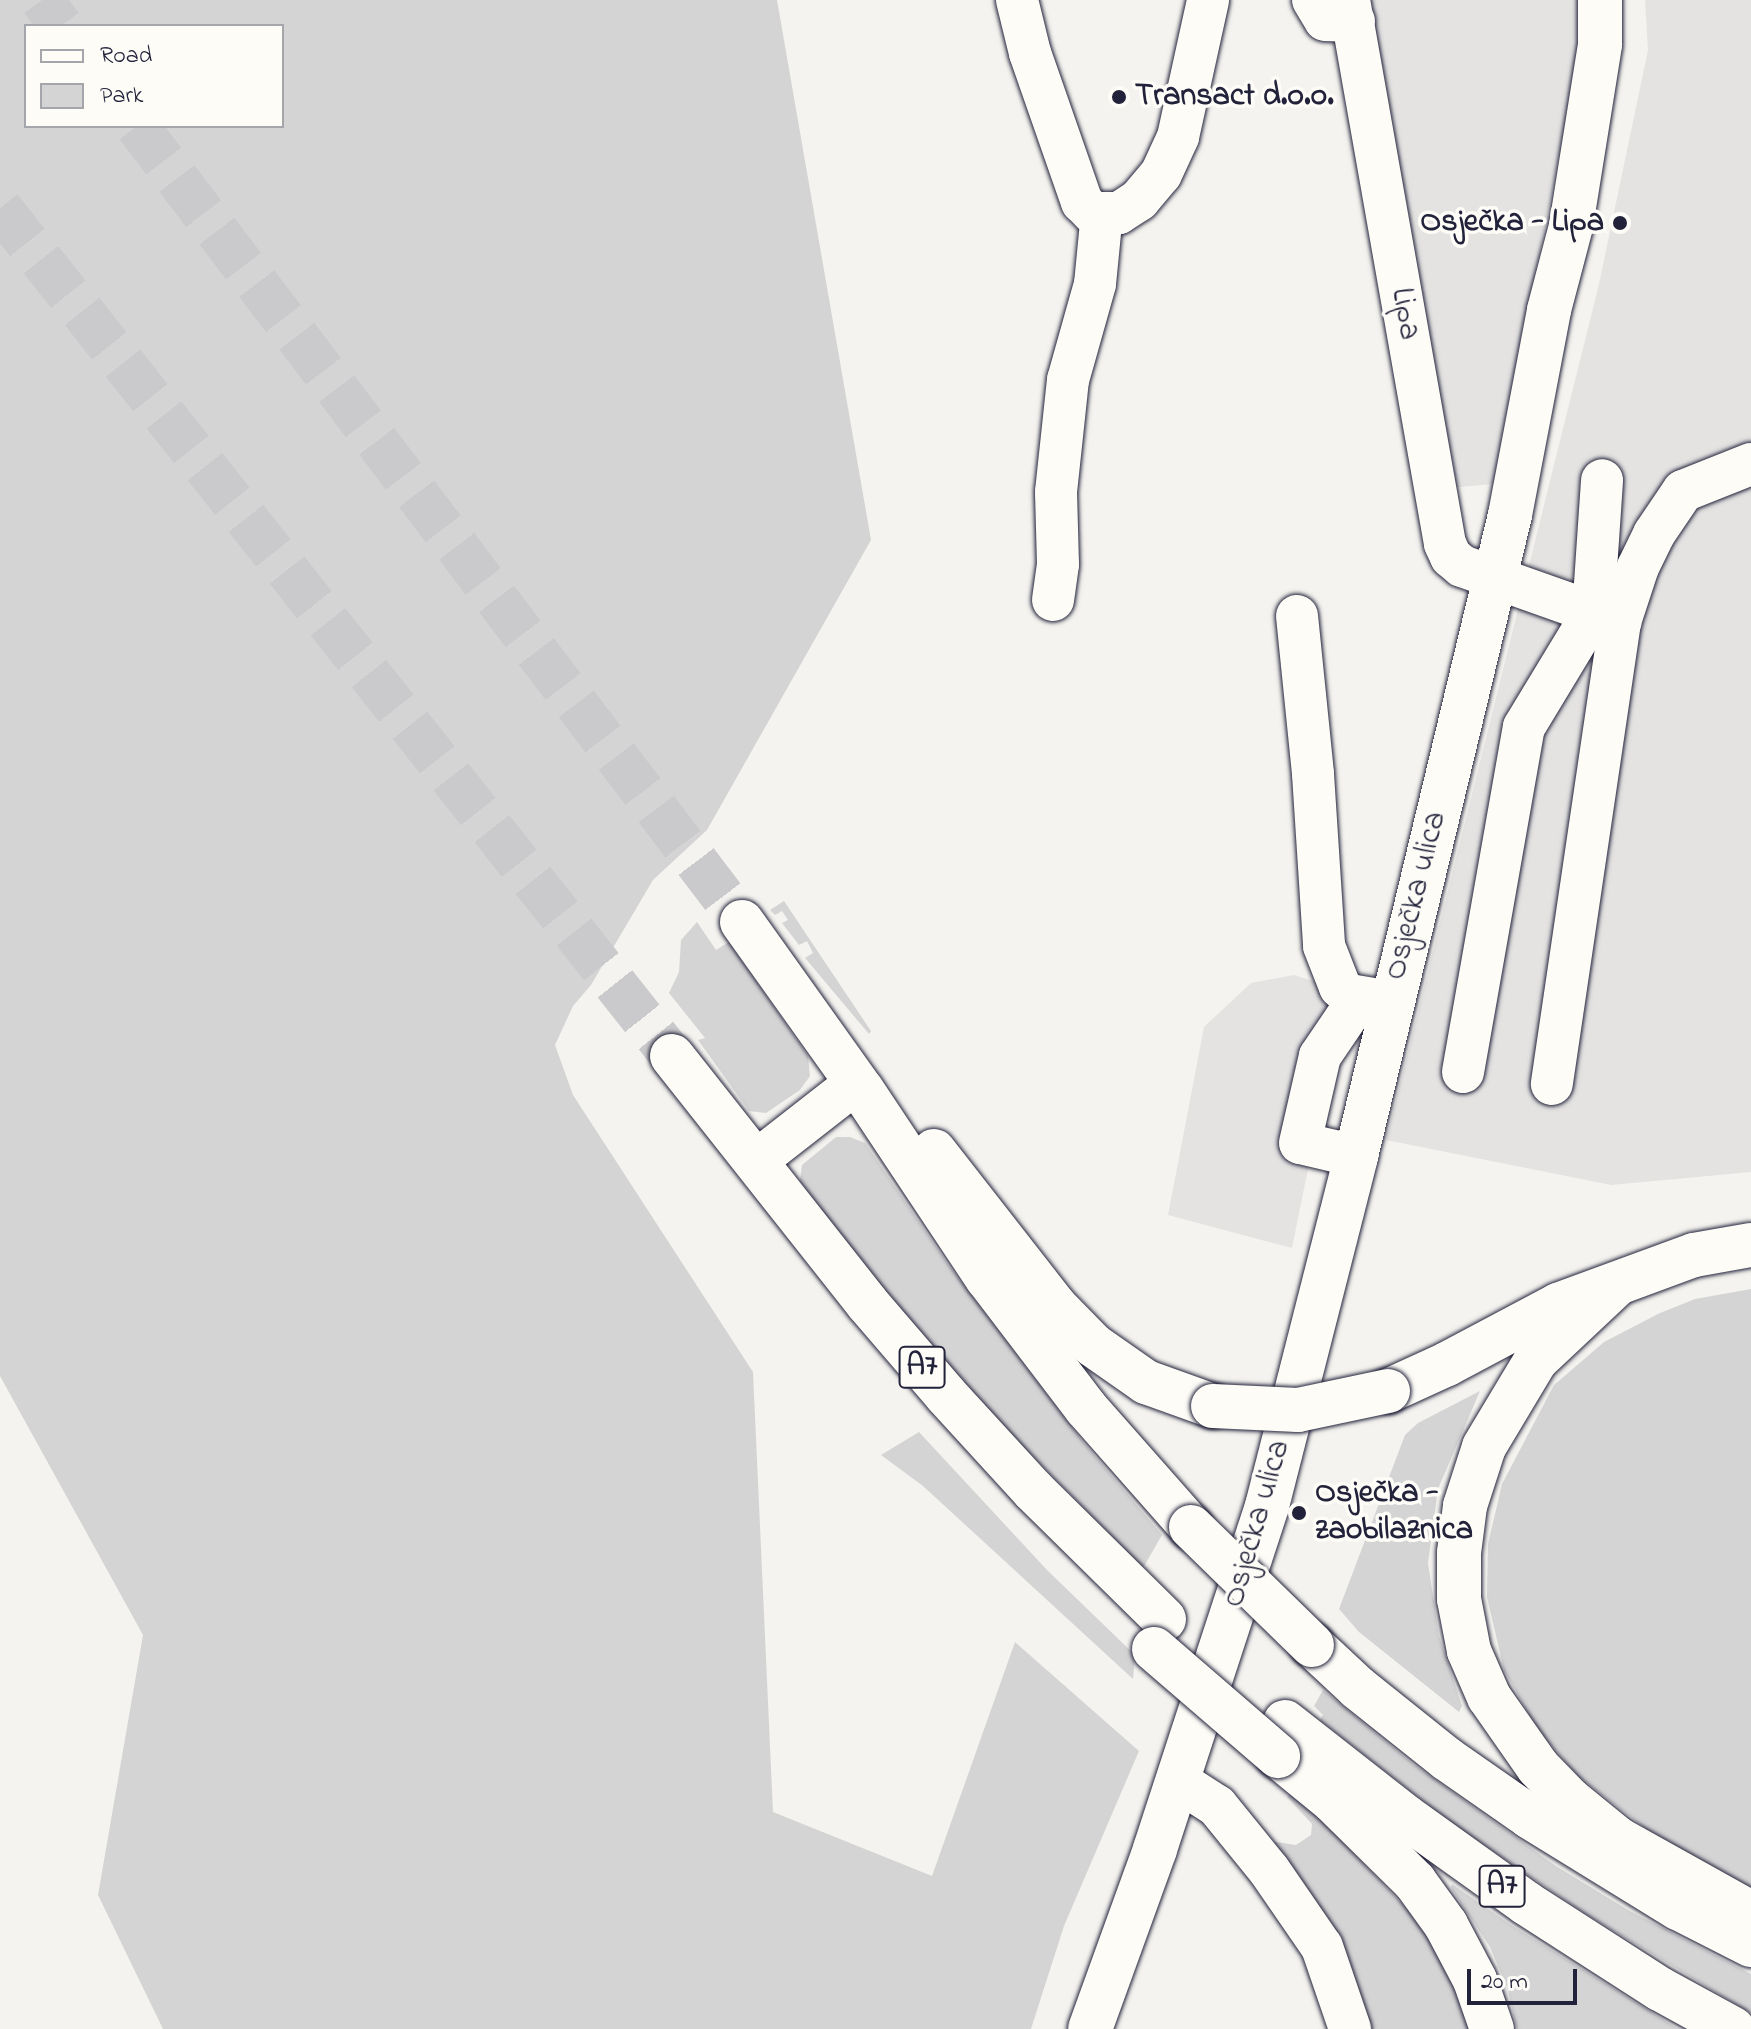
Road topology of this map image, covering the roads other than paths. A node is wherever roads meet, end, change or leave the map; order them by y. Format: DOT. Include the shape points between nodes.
graph roads {
  1 [pos="1017,0"];
  2 [pos="1208,0"];
  3 [pos="1313,0"];
  4 [pos="1600,0"];
  5 [pos="1352,10"];
  6 [pos="1102,213"];
  7 [pos="1751,464"];
  8 [pos="1602,480"];
  9 [pos="1493,579"];
  10 [pos="1053,600"];
  11 [pos="1297,616"];
  12 [pos="1606,618"];
  13 [pos="742,922"];
  14 [pos="1375,1000"];
  15 [pos="672,1056"];
  16 [pos="1463,1072"];
  17 [pos="1552,1084"];
  18 [pos="859,1086"];
  19 [pos="705,1094"];
  20 [pos="1356,1156"];
  21 [pos="756,1161"];
  22 [pos="1751,1245"];
  23 [pos="1617,1284"];
  24 [pos="1159,1634"];
  25 [pos="1281,1739"];
  26 [pos="1178,1781"];
  27 [pos="1751,1913"];
  28 [pos="1751,1945"];
  29 [pos="1090,2029"];
  30 [pos="1350,2029"];
  31 [pos="1492,2029"];
  32 [pos="1733,2029"];
  1 -- 6 [label="street" via="1082,202 1093,213"];
  2 -- 6 [label="street" via="1178,137 1161,174 1139,200 1119,213"];
  3 -- 5 [label="street, Lipa" via="1325,20"];
  4 -- 9 [label="main road, Osječka ulica" via="1600,44 1571,226"];
  5 -- 9 [label="street, Lipa" via="1445,544 1462,566"];
  6 -- 10 [label="street" via="1095,284 1068,380 1056,492"];
  7 -- 12 [label="street" via="1683,491"];
  8 -- 12 [label="street"];
  9 -- 12 [label="street, Lipa"];
  9 -- 14 [label="main road, Osječka ulica"];
  11 -- 14 [label="street" via="1324,946 1340,987 1349,995"];
  12 -- 16 [label="street" via="1524,727"];
  12 -- 17 [label="street"];
  13 -- 18 [label="main road, A7"];
  14 -- 20 [label="main road, Osječka ulica"];
  14 -- 20 [label="street" via="1320,1056 1300,1143"];
  15 -- 19 [label="main road, A7"];
  18 -- 21 [label="street"];
  18 -- 23 [label="main road, bridge" via="922,1137 1055,1306 1093,1345 1146,1382 1213,1406 1298,1410 1388,1391 1530,1318"];
  18 -- 28 [label="main road, A7, bridge" via="996,1290 1086,1408 1191,1527 1312,1645 1447,1759 1530,1817 1678,1908"];
  19 -- 21 [label="main road, A7"];
  19 -- 24 [label="main road" via="711,1134 723,1161 890,1374 1038,1538"];
  20 -- 26 [label="main road, Osječka ulica" via="1267,1506"];
  21 -- 24 [label="main road, A7" via="867,1303"];
  22 -- 23 [label="main road" via="1694,1255"];
  23 -- 27 [label="main road" via="1536,1360 1484,1447 1465,1506 1459,1553 1459,1599 1469,1651 1489,1697 1538,1767 1569,1799 1618,1839"];
  24 -- 25 [label="main road, A7"];
  25 -- 31 [label="main road" via="1415,1882 1475,1980"];
  25 -- 32 [label="main road, A7" via="1660,1989"];
  26 -- 29 [label="main road, Osječka ulica"];
  26 -- 30 [label="street" via="1217,1806 1278,1883 1322,1947"];
}
